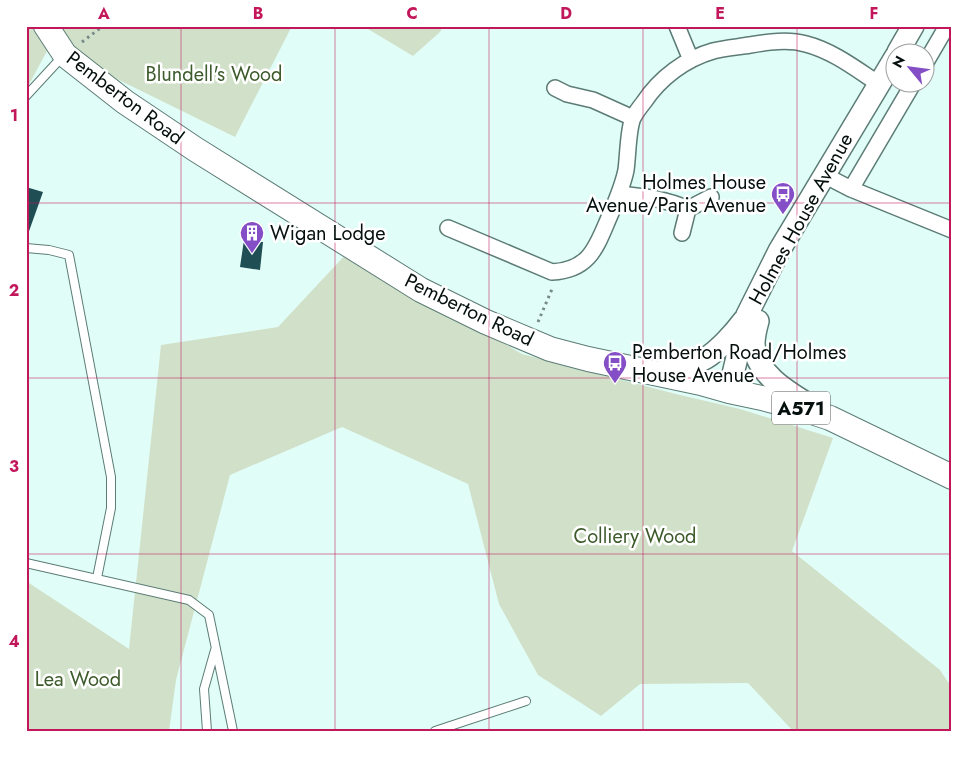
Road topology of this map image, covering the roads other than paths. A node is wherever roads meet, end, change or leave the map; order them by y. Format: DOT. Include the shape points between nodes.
graph roads {
  1 [pos="46,26"];
  2 [pos="677,26"];
  3 [pos="913,26"];
  4 [pos="947,26"];
  5 [pos="776,34"];
  6 [pos="904,42"];
  7 [pos="936,45"];
  8 [pos="64,55"];
  9 [pos="691,60"];
  10 [pos="886,72"];
  11 [pos="879,84"];
  12 [pos="555,88"];
  13 [pos="908,92"];
  14 [pos="26,96"];
  15 [pos="633,118"];
  16 [pos="824,175"];
  17 [pos="852,189"];
  18 [pos="619,194"];
  19 [pos="711,197"];
  20 [pos="688,209"];
  21 [pos="448,228"];
  22 [pos="952,230"];
  23 [pos="682,233"];
  24 [pos="26,248"];
  25 [pos="779,251"];
  26 [pos="747,315"];
  27 [pos="654,373"];
  28 [pos="729,391"];
  29 [pos="830,418"];
  30 [pos="952,477"];
  31 [pos="26,563"];
  32 [pos="97,578"];
  33 [pos="216,648"];
  34 [pos="526,700"];
  35 [pos="207,731"];
  36 [pos="233,731"];
  37 [pos="435,731"];
  1 -- 8 [label="main road, Pemberton Road / A571"];
  2 -- 9 [label="street"];
  3 -- 6 [label="main road"];
  4 -- 7 [label="street"];
  5 -- 9 [label="street"];
  5 -- 11 [label="street" via="830,53"];
  8 -- 14 [label="lane"];
  8 -- 27 [label="main road, Pemberton Road / A571" via="125,102 188,144 421,290 550,349"];
  9 -- 15 [label="street" via="650,92"];
  10 -- 11 [label="main road, Holmes House Avenue"];
  11 -- 16 [label="main road, Holmes House Avenue"];
  12 -- 15 [label="street"];
  13 -- 17 [label="street"];
  15 -- 18 [label="street" via="626,173"];
  16 -- 17 [label="street"];
  16 -- 25 [label="main road, Holmes House Avenue"];
  17 -- 22 [label="street"];
  18 -- 20 [label="street" via="658,198"];
  18 -- 21 [label="street" via="593,253 579,266 558,272"];
  19 -- 20 [label="street"];
  20 -- 23 [label="street"];
  24 -- 32 [label="lane" via="69,256 111,477 111,508"];
  25 -- 26 [label="main road, Holmes House Avenue"];
  25 -- 29 [label="main road" via="754,335 757,358 783,387"];
  26 -- 27 [label="main road" via="729,338 706,359"];
  26 -- 28 [label="main road, Holmes House Avenue"];
  27 -- 28 [label="main road, Pemberton Road / A571"];
  28 -- 29 [label="main road, Pemberton Road / A571"];
  29 -- 30 [label="main road, Pemberton Road / A571"];
  31 -- 32 [label="lane"];
  32 -- 33 [label="lane" via="189,600 209,615"];
  33 -- 35 [label="lane" via="204,689"];
  33 -- 36 [label="lane"];
  34 -- 37 [label="lane"];
}
